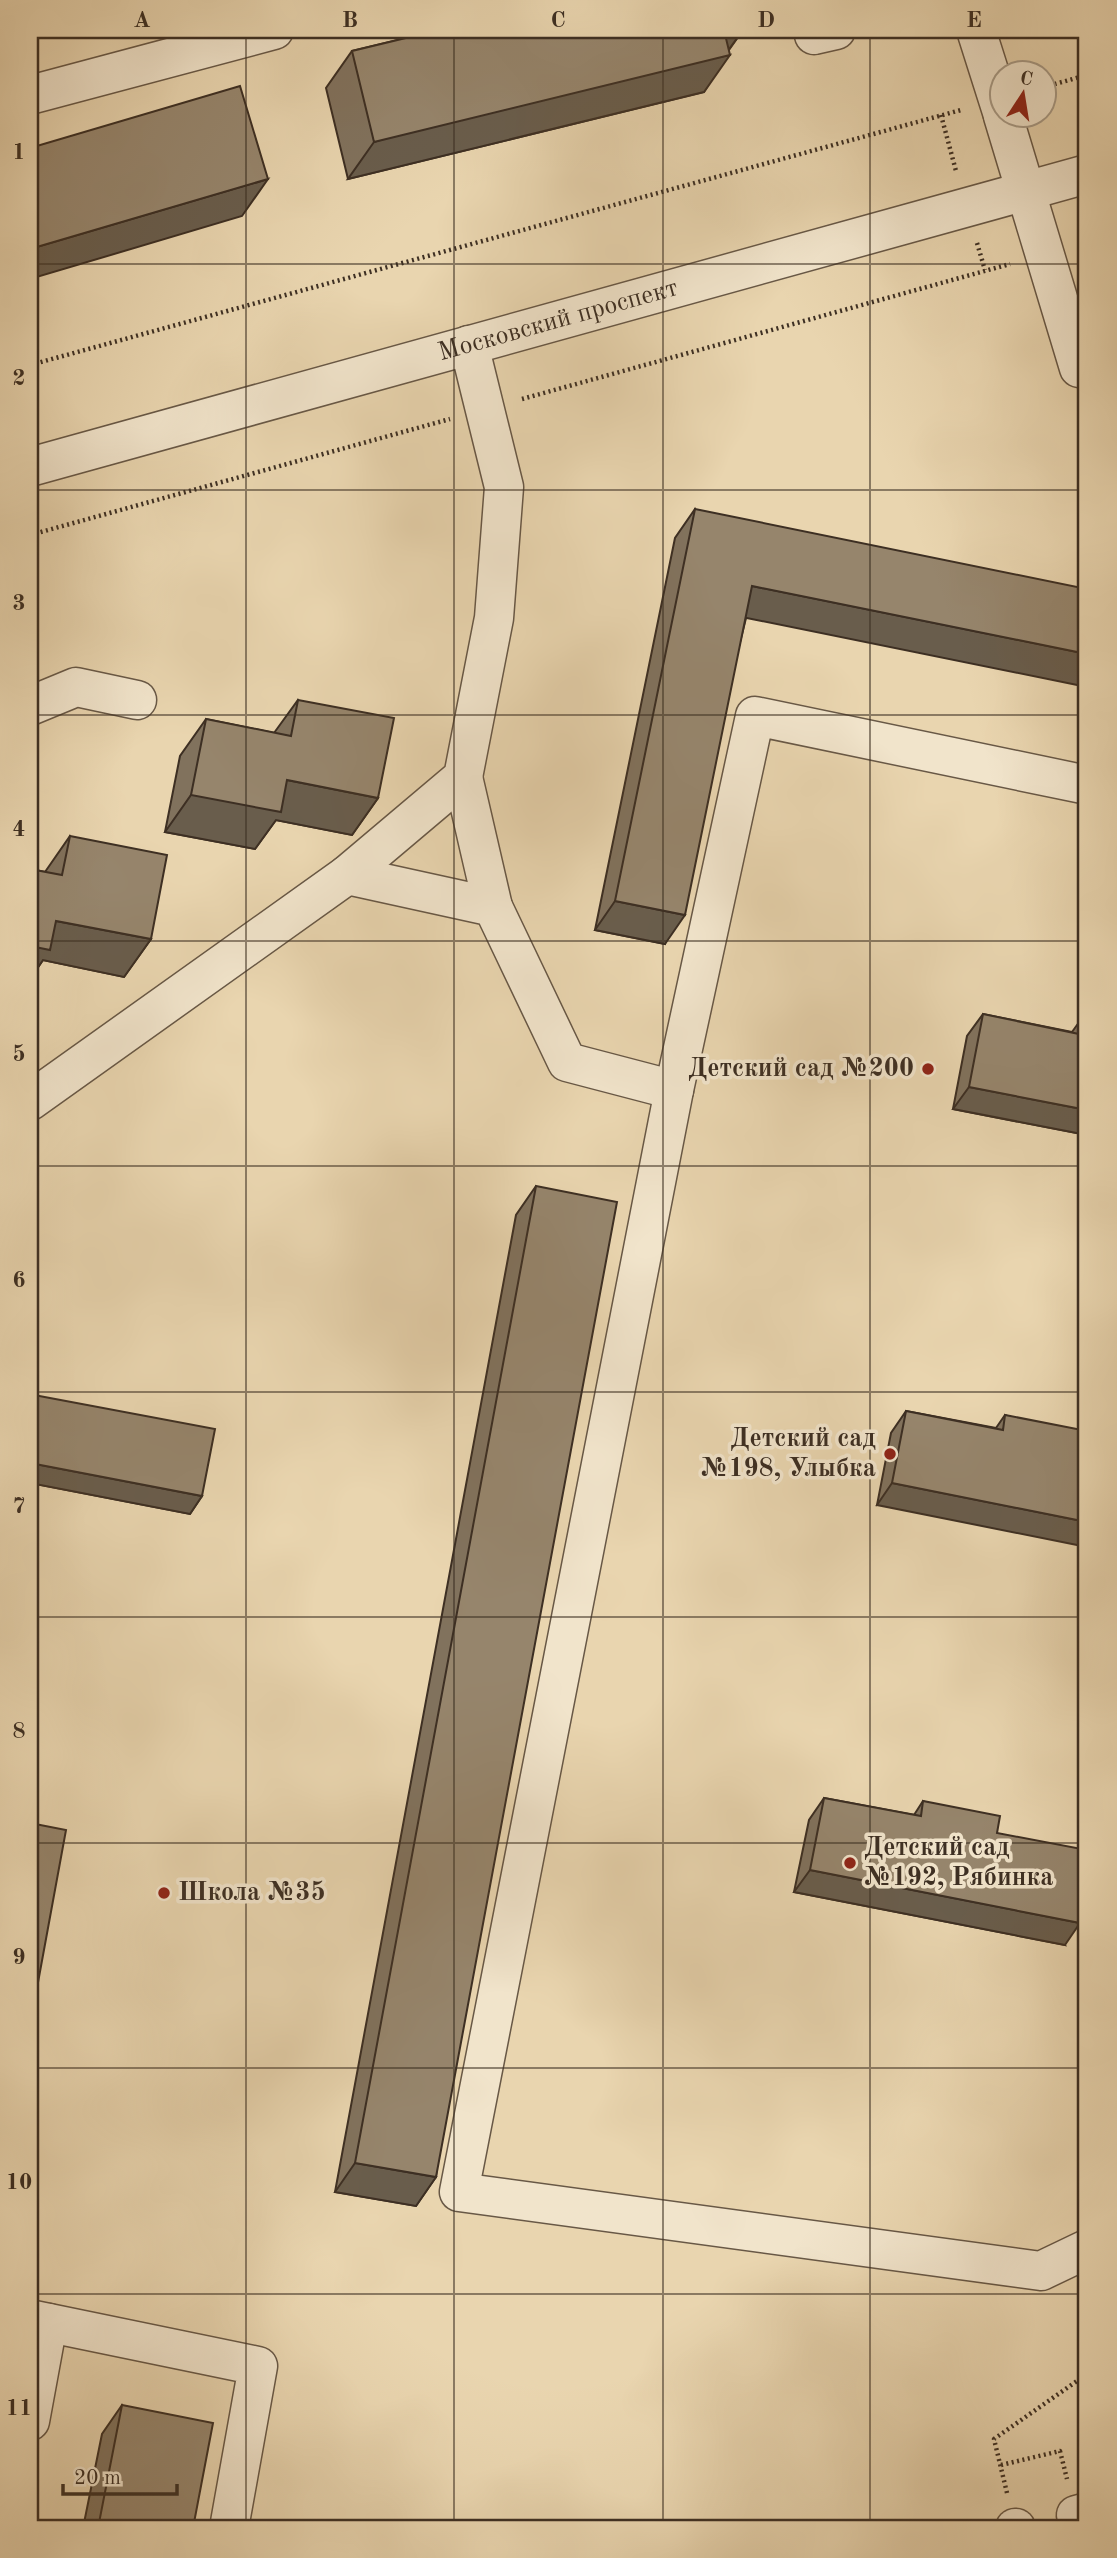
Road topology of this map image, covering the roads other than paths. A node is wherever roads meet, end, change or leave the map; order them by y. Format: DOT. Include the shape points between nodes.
graph roads {
  1 [pos="274,30"];
  2 [pos="813,30"];
  3 [pos="836,30"];
  4 [pos="976,30"];
  5 [pos="988,69"];
  6 [pos="30,96"];
  7 [pos="1007,130"];
  8 [pos="1087,174"];
  9 [pos="1026,191"];
  10 [pos="469,345"];
  11 [pos="1087,366"];
  12 [pos="30,467"];
  13 [pos="137,700"];
  14 [pos="30,706"];
  15 [pos="463,777"];
  16 [pos="1087,785"];
  17 [pos="347,875"];
  18 [pos="493,907"];
  19 [pos="674,1090"];
  20 [pos="32,1096"];
  21 [pos="1087,2249"];
  22 [pos="39,2321"];
  23 [pos="30,2421"];
  24 [pos="229,2528"];
  1 -- 6 [label="street"];
  2 -- 3 [label="street" via="814,35"];
  4 -- 5 [label="street"];
  7 -- 9 [label="street"];
  8 -- 9 [label="street, Московский проспект"];
  9 -- 10 [label="street, Московский проспект"];
  9 -- 11 [label="street" via="1079,368"];
  10 -- 12 [label="street, Московский проспект"];
  10 -- 15 [label="street" via="504,487 494,618"];
  13 -- 14 [label="street" via="76,687"];
  15 -- 17 [label="street"];
  15 -- 18 [label="street"];
  16 -- 19 [label="street" via="755,716"];
  17 -- 18 [label="street"];
  17 -- 20 [label="street"];
  18 -- 19 [label="street" via="567,1062"];
  19 -- 21 [label="street" via="459,2192 1041,2271"];
  22 -- 23 [label="street"];
  22 -- 24 [label="street" via="258,2366"];
}
